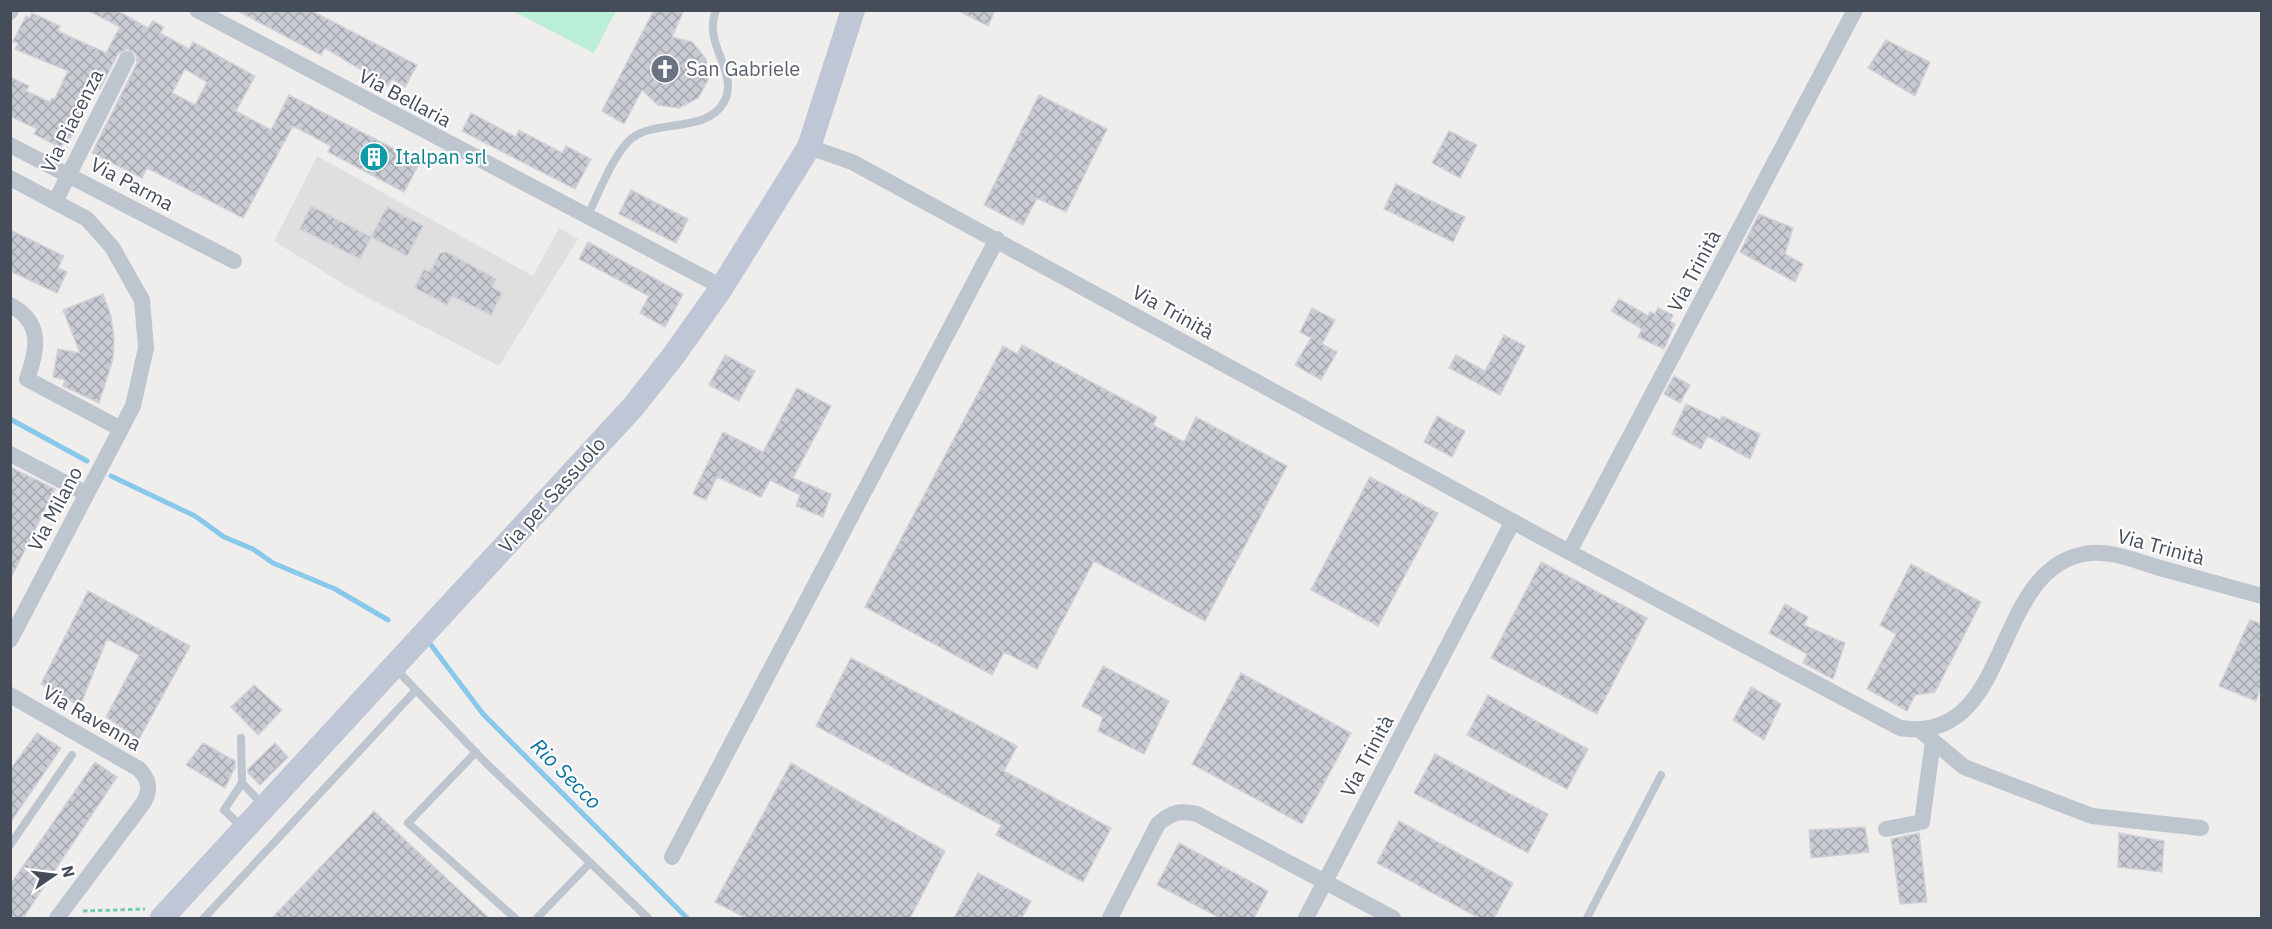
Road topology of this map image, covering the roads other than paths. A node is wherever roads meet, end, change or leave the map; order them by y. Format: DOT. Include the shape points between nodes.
graph roads {
  1 [pos="197,10"];
  2 [pos="716,10"];
  3 [pos="1855,10"];
  4 [pos="852,11"];
  5 [pos="127,58"];
  6 [pos="10,145"];
  7 [pos="808,147"];
  8 [pos="69,175"];
  9 [pos="10,178"];
  10 [pos="55,202"];
  11 [pos="587,217"];
  12 [pos="997,239"];
  13 [pos="234,261"];
  14 [pos="722,287"];
  15 [pos="10,305"];
  16 [pos="121,429"];
  17 [pos="10,454"];
  18 [pos="87,494"];
  19 [pos="1513,521"];
  20 [pos="1569,552"];
  21 [pos="2262,596"];
  22 [pos="10,640"];
  23 [pos="394,668"];
  24 [pos="416,690"];
  25 [pos="10,695"];
  26 [pos="1927,736"];
  27 [pos="241,738"];
  28 [pos="476,752"];
  29 [pos="72,754"];
  30 [pos="1661,775"];
  31 [pos="242,783"];
  32 [pos="264,806"];
  33 [pos="243,828"];
  34 [pos="2201,828"];
  35 [pos="1886,829"];
  36 [pos="10,845"];
  37 [pos="672,857"];
  38 [pos="590,863"];
  39 [pos="1324,882"];
  40 [pos="61,917"];
  41 [pos="644,917"];
  42 [pos="162,918"];
  43 [pos="204,918"];
  44 [pos="515,918"];
  45 [pos="537,918"];
  46 [pos="1110,918"];
  47 [pos="1306,918"];
  48 [pos="1392,918"];
  49 [pos="1587,918"];
  1 -- 11 [label="street, Via Bellaria"];
  2 -- 11 [label="lane" via="711,28 729,90 723,103 698,120 632,138"];
  3 -- 20 [label="street, Via Trinità"];
  4 -- 7 [label="main road, Via per Sassuolo"];
  5 -- 8 [label="street, Via Piacenza"];
  6 -- 8 [label="street, Via Parma"];
  7 -- 12 [label="street, Via Trinità" via="852,162"];
  7 -- 14 [label="main road, Via per Sassuolo"];
  8 -- 10 [label="street, Via Piacenza"];
  8 -- 13 [label="street, Via Parma"];
  9 -- 10 [label="street, Via Milano"];
  10 -- 16 [label="street, Via Milano" via="87,219 112,247 142,300 146,348 133,406"];
  11 -- 14 [label="street, Via Bellaria"];
  12 -- 19 [label="street, Via Trinità"];
  12 -- 37 [label="street"];
  14 -- 23 [label="main road, Via per Sassuolo" via="633,407"];
  15 -- 16 [label="street" via="34,325 37,342 27,379"];
  16 -- 18 [label="street, Via Milano"];
  17 -- 18 [label="street"];
  18 -- 22 [label="street, Via Milano"];
  19 -- 20 [label="street, Via Trinità"];
  19 -- 39 [label="street, Via Trinità"];
  20 -- 26 [label="street, Via Trinità" via="1900,728"];
  21 -- 26 [label="street, Via Trinità" via="2111,554 2084,554 2055,564 2038,580 1976,697 1961,714"];
  23 -- 24 [label="lane"];
  23 -- 32 [label="main road, Via per Sassuolo"];
  24 -- 28 [label="lane"];
  24 -- 43 [label="lane"];
  25 -- 40 [label="street, Via Ravenna" via="139,769 148,782 144,802"];
  26 -- 34 [label="street, Via Trinità" via="1964,767 2092,816"];
  26 -- 35 [label="street" via="1922,822"];
  27 -- 31 [label="lane"];
  28 -- 38 [label="lane"];
  28 -- 44 [label="lane" via="408,823"];
  29 -- 36 [label="lane"];
  30 -- 49 [label="lane"];
  31 -- 32 [label="lane"];
  31 -- 33 [label="lane" via="224,810"];
  32 -- 33 [label="main road, Via per Sassuolo"];
  33 -- 42 [label="main road, Via per Sassuolo"];
  38 -- 41 [label="lane"];
  38 -- 45 [label="lane"];
  39 -- 46 [label="street" via="1197,814 1183,811 1170,814 1158,824"];
  39 -- 47 [label="street, Via Trinità"];
  39 -- 48 [label="street"];
}
